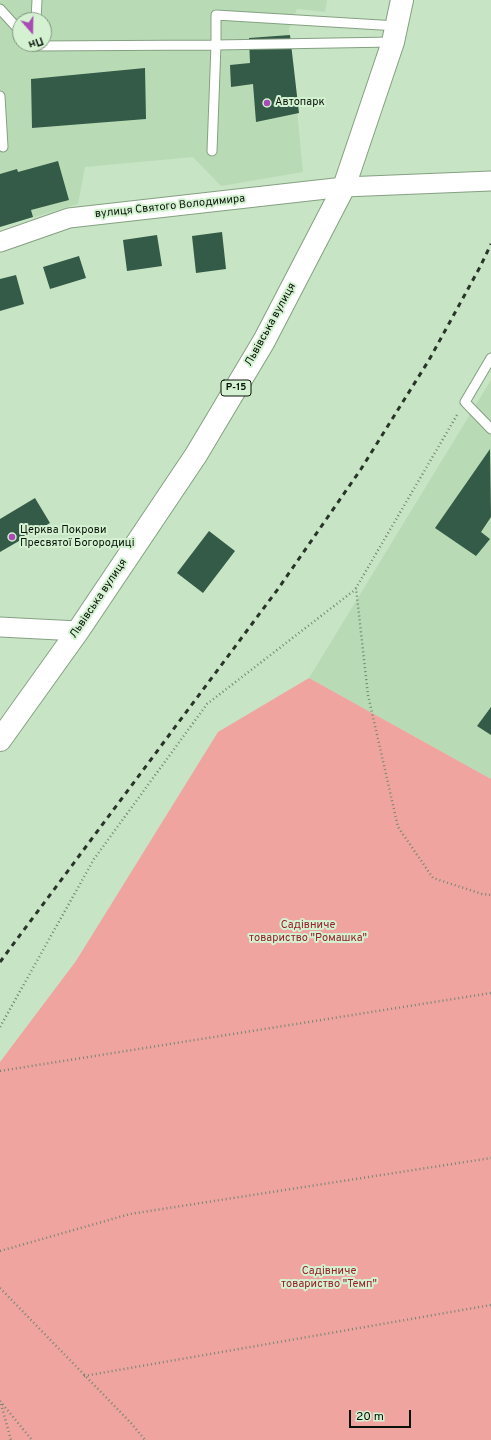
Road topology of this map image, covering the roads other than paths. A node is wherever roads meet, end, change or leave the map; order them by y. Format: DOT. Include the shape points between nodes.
graph roads {
  1 [pos="37,0"];
  2 [pos="402,0"];
  3 [pos="0,9"];
  4 [pos="36,12"];
  5 [pos="12,22"];
  6 [pos="395,34"];
  7 [pos="52,45"];
  8 [pos="216,45"];
  9 [pos="0,96"];
  10 [pos="3,147"];
  11 [pos="212,151"];
  12 [pos="491,181"];
  13 [pos="344,187"];
  14 [pos="0,242"];
  15 [pos="491,358"];
  16 [pos="491,429"];
  17 [pos="0,627"];
  18 [pos="78,631"];
  19 [pos="0,740"];
  1 -- 4 [label="lane"];
  2 -- 6 [label="main road, Львівська вулиця / Р-15"];
  3 -- 5 [label="lane"];
  6 -- 8 [label="lane"];
  6 -- 8 [label="lane" via="216,15"];
  6 -- 13 [label="main road, Львівська вулиця / Р-15"];
  7 -- 8 [label="lane"];
  8 -- 11 [label="lane"];
  9 -- 10 [label="lane"];
  12 -- 13 [label="street, вулиця Святого Володимира"];
  13 -- 14 [label="street, вулиця Святого Володимира" via="69,218"];
  13 -- 18 [label="main road, Львівська вулиця / Р-15" via="264,341 224,408"];
  15 -- 16 [label="lane" via="465,402"];
  17 -- 18 [label="street"];
  18 -- 19 [label="main road, Львівська вулиця / Р-15"];
}
